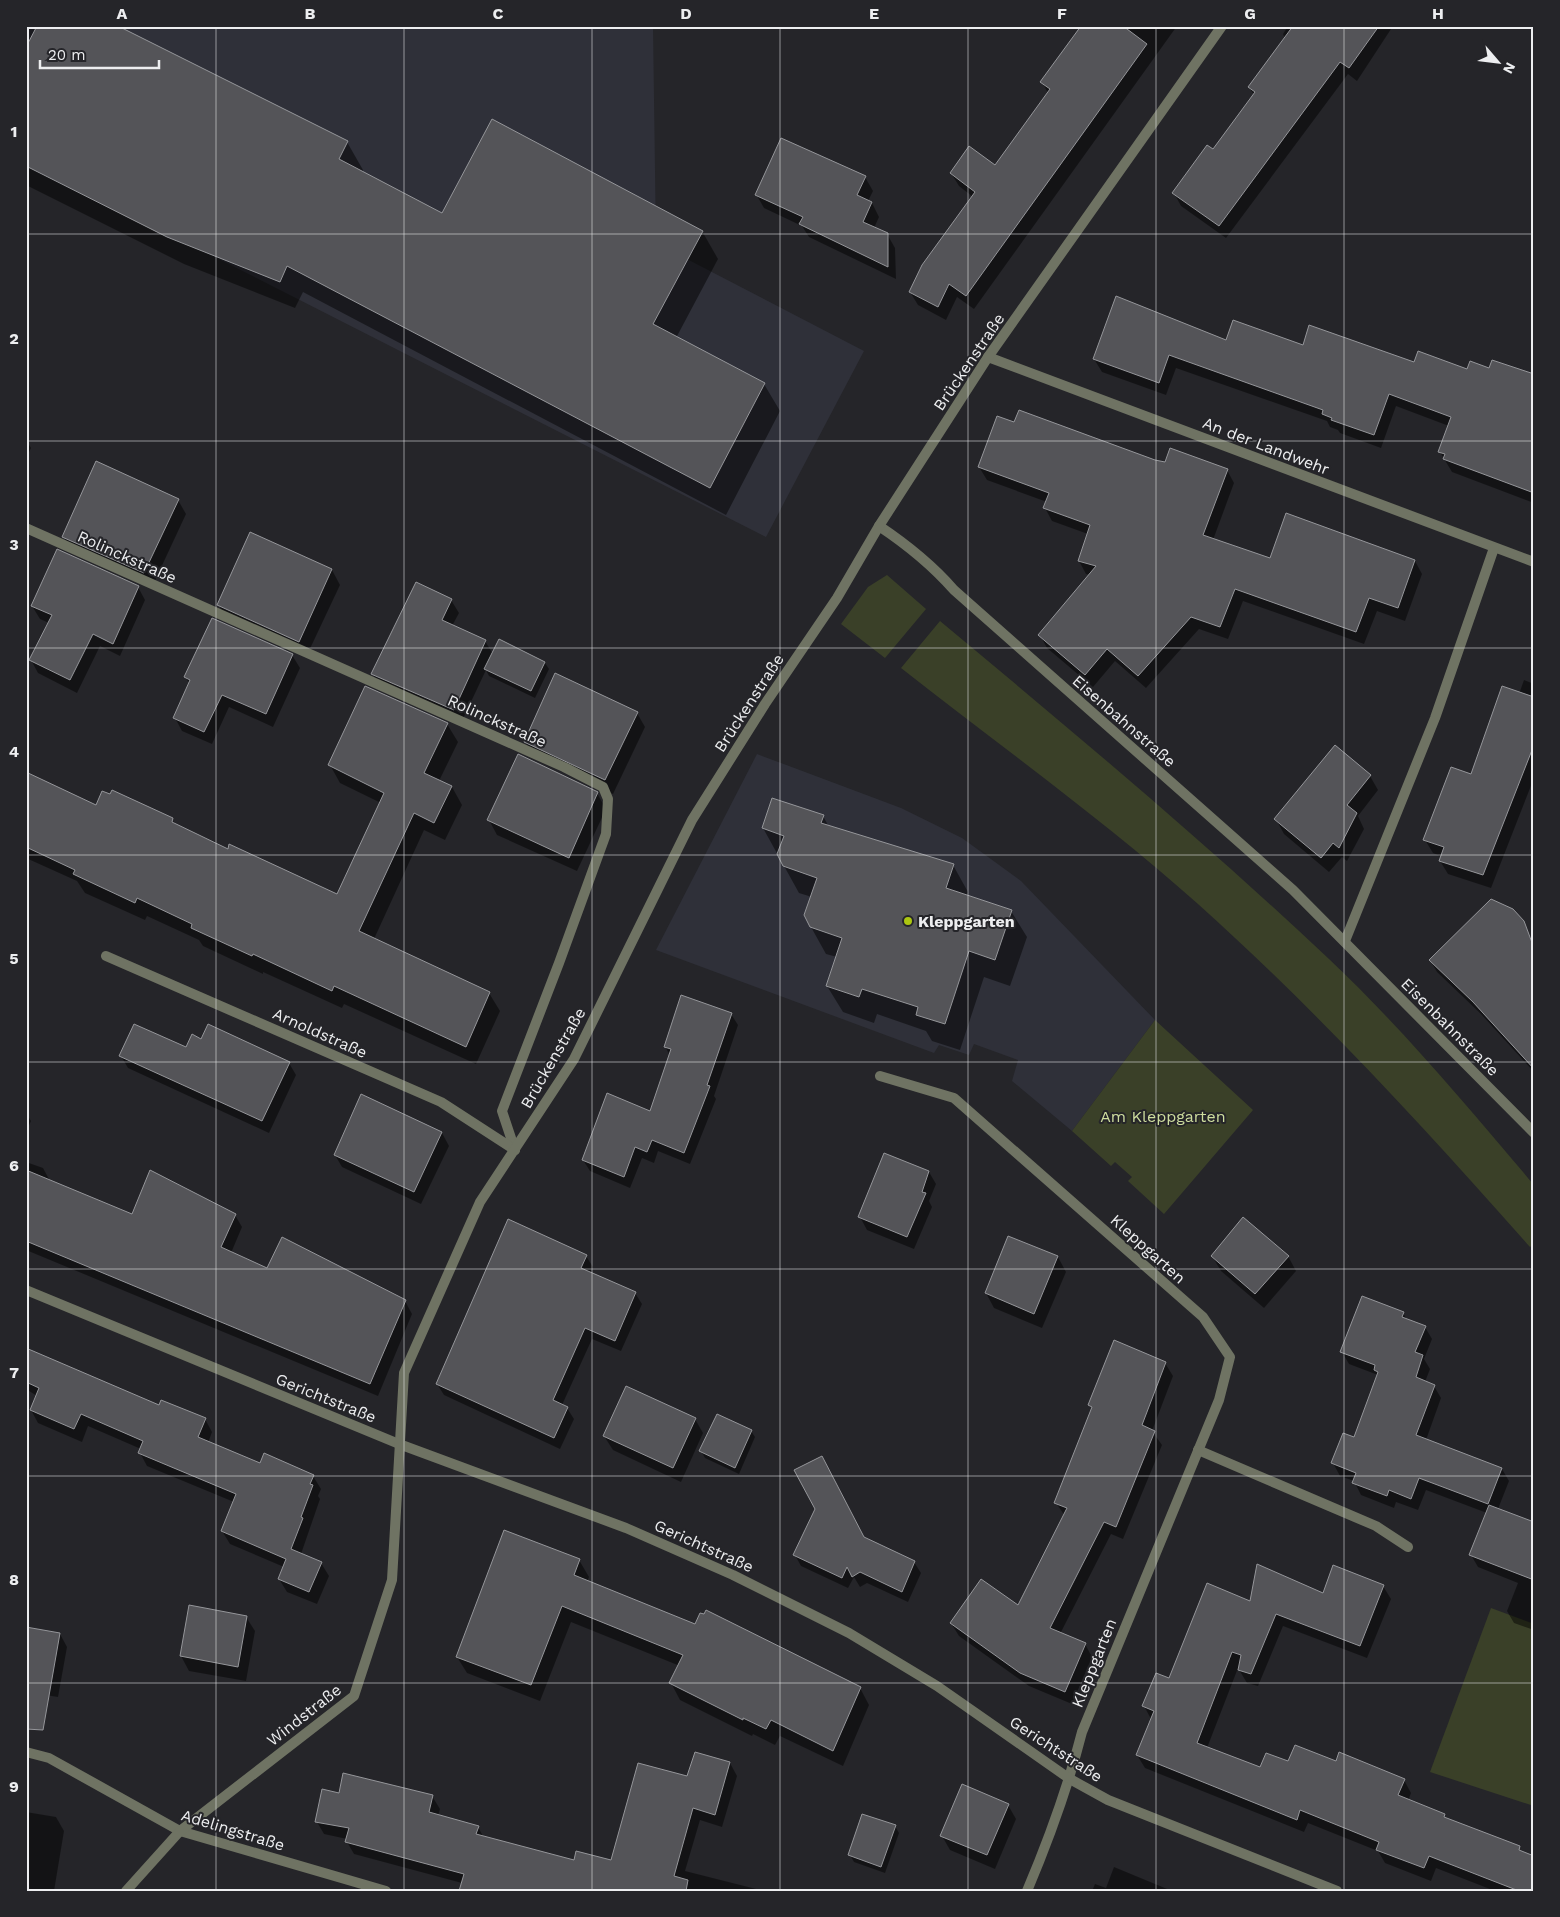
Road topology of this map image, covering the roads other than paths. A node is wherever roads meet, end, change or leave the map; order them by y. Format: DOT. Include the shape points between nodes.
graph roads {
  1 [pos="1222,26"];
  2 [pos="988,357"];
  3 [pos="880,526"];
  4 [pos="26,528"];
  5 [pos="1494,548"];
  6 [pos="1534,562"];
  7 [pos="1344,942"];
  8 [pos="106,956"];
  9 [pos="880,1076"];
  10 [pos="1534,1133"];
  11 [pos="515,1150"];
  12 [pos="26,1290"];
  13 [pos="398,1444"];
  14 [pos="1198,1450"];
  15 [pos="1408,1547"];
  16 [pos="26,1752"];
  17 [pos="1070,1779"];
  18 [pos="180,1831"];
  19 [pos="126,1891"];
  20 [pos="386,1891"];
  21 [pos="1027,1891"];
  22 [pos="1338,1891"];
  1 -- 2 [label="street, Brückenstraße"];
  2 -- 3 [label="street, Brückenstraße"];
  2 -- 5 [label="street, An der Landwehr"];
  3 -- 7 [label="street, Eisenbahnstraße" via="944,579 1293,890"];
  3 -- 11 [label="street, Brückenstraße" via="837,598 692,820 574,1059"];
  4 -- 11 [label="street, Rolinckstraße" via="603,787 608,799 606,834 502,1111"];
  5 -- 6 [label="street, An der Landwehr"];
  5 -- 7 [label="street" via="1436,718"];
  7 -- 10 [label="street, Eisenbahnstraße"];
  8 -- 11 [label="street, Arnoldstraße" via="441,1102"];
  9 -- 14 [label="street, Kleppgarten" via="954,1098 1202,1317 1230,1357 1220,1400"];
  11 -- 13 [label="street, Brückenstraße" via="480,1202 404,1373"];
  12 -- 13 [label="street, Gerichtstraße"];
  13 -- 17 [label="street, Gerichtstraße" via="626,1528 733,1574 849,1633 929,1681"];
  13 -- 18 [label="street, Windstraße" via="392,1580 354,1696"];
  14 -- 15 [label="street" via="1376,1526"];
  14 -- 17 [label="street, Kleppgarten" via="1082,1732"];
  16 -- 18 [label="street, Adelingstraße" via="49,1758"];
  17 -- 21 [label="street, Kleppgarten"];
  17 -- 22 [label="street, Gerichtstraße" via="1108,1800"];
  18 -- 19 [label="street, Windstraße"];
  18 -- 20 [label="street, Adelingstraße"];
}
